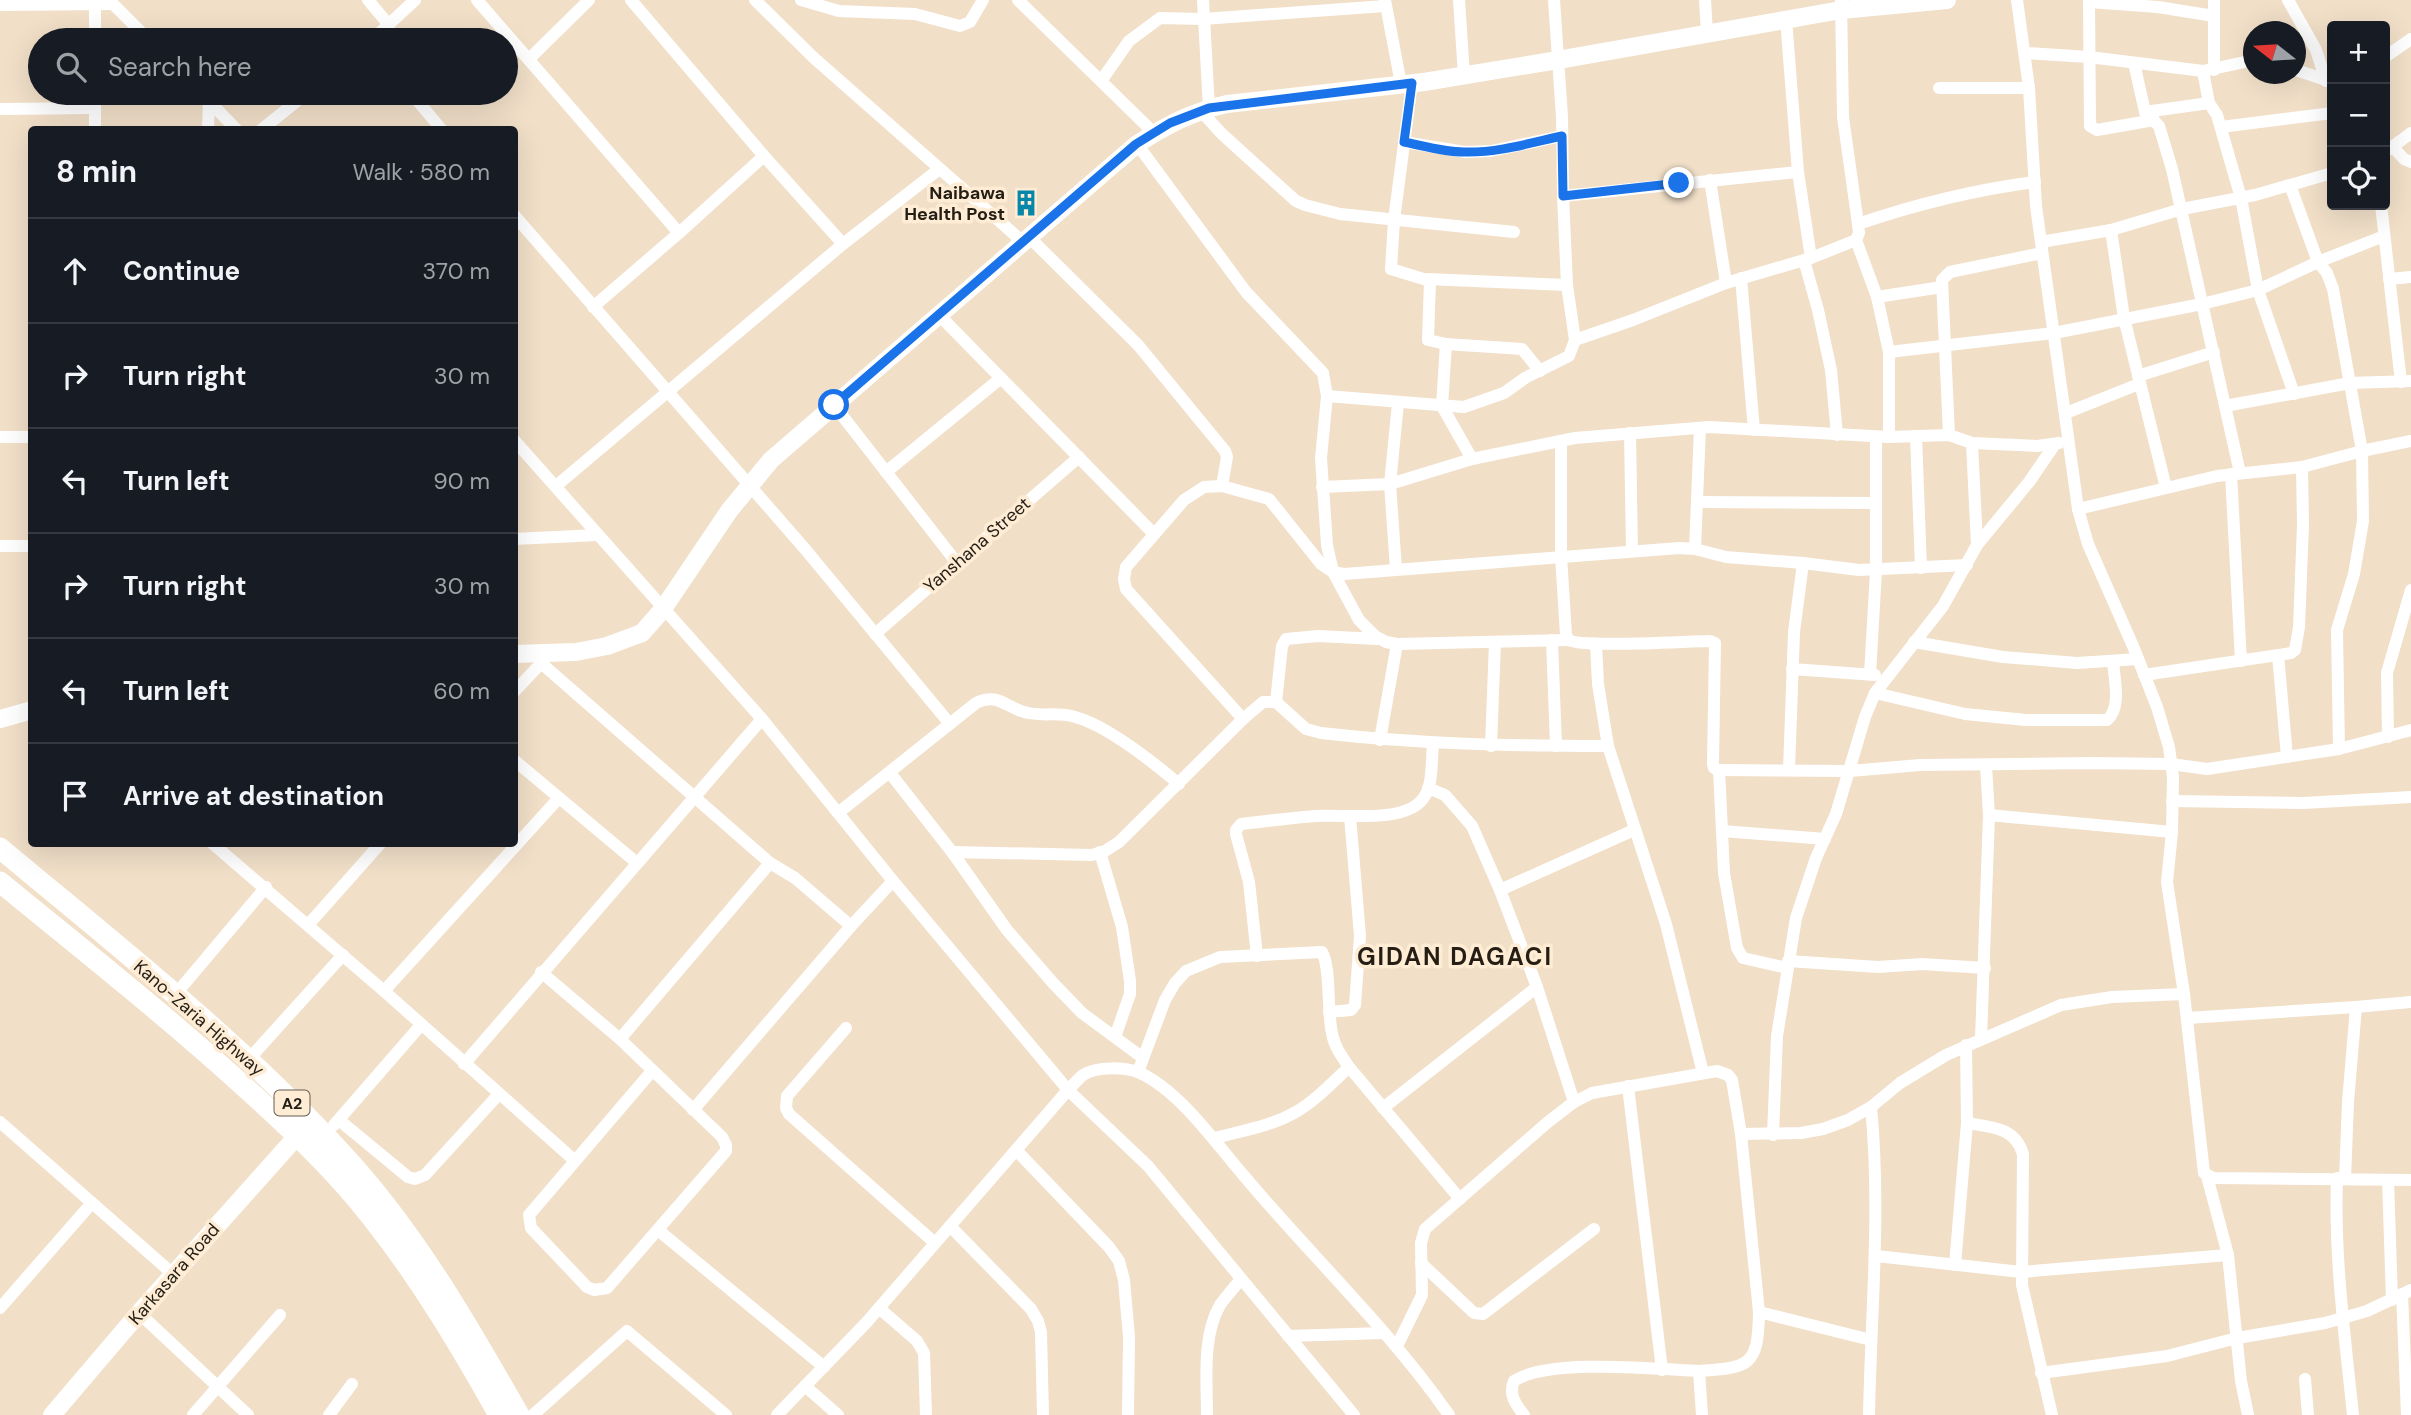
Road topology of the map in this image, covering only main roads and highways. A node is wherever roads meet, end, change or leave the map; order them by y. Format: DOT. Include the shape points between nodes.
graph roads {
  1 [pos="0,848"];
  2 [pos="0,881"];
  3 [pos="499,1415"];
  4 [pos="519,1415"];
  1 -- 4 [label="highway, Kano-Zaria Highway / A2" via="332,1128 454,1302"];
  2 -- 3 [label="highway, Kano-Zaria Highway / A2" via="209,1054 298,1135 373,1218 424,1289"];
}
